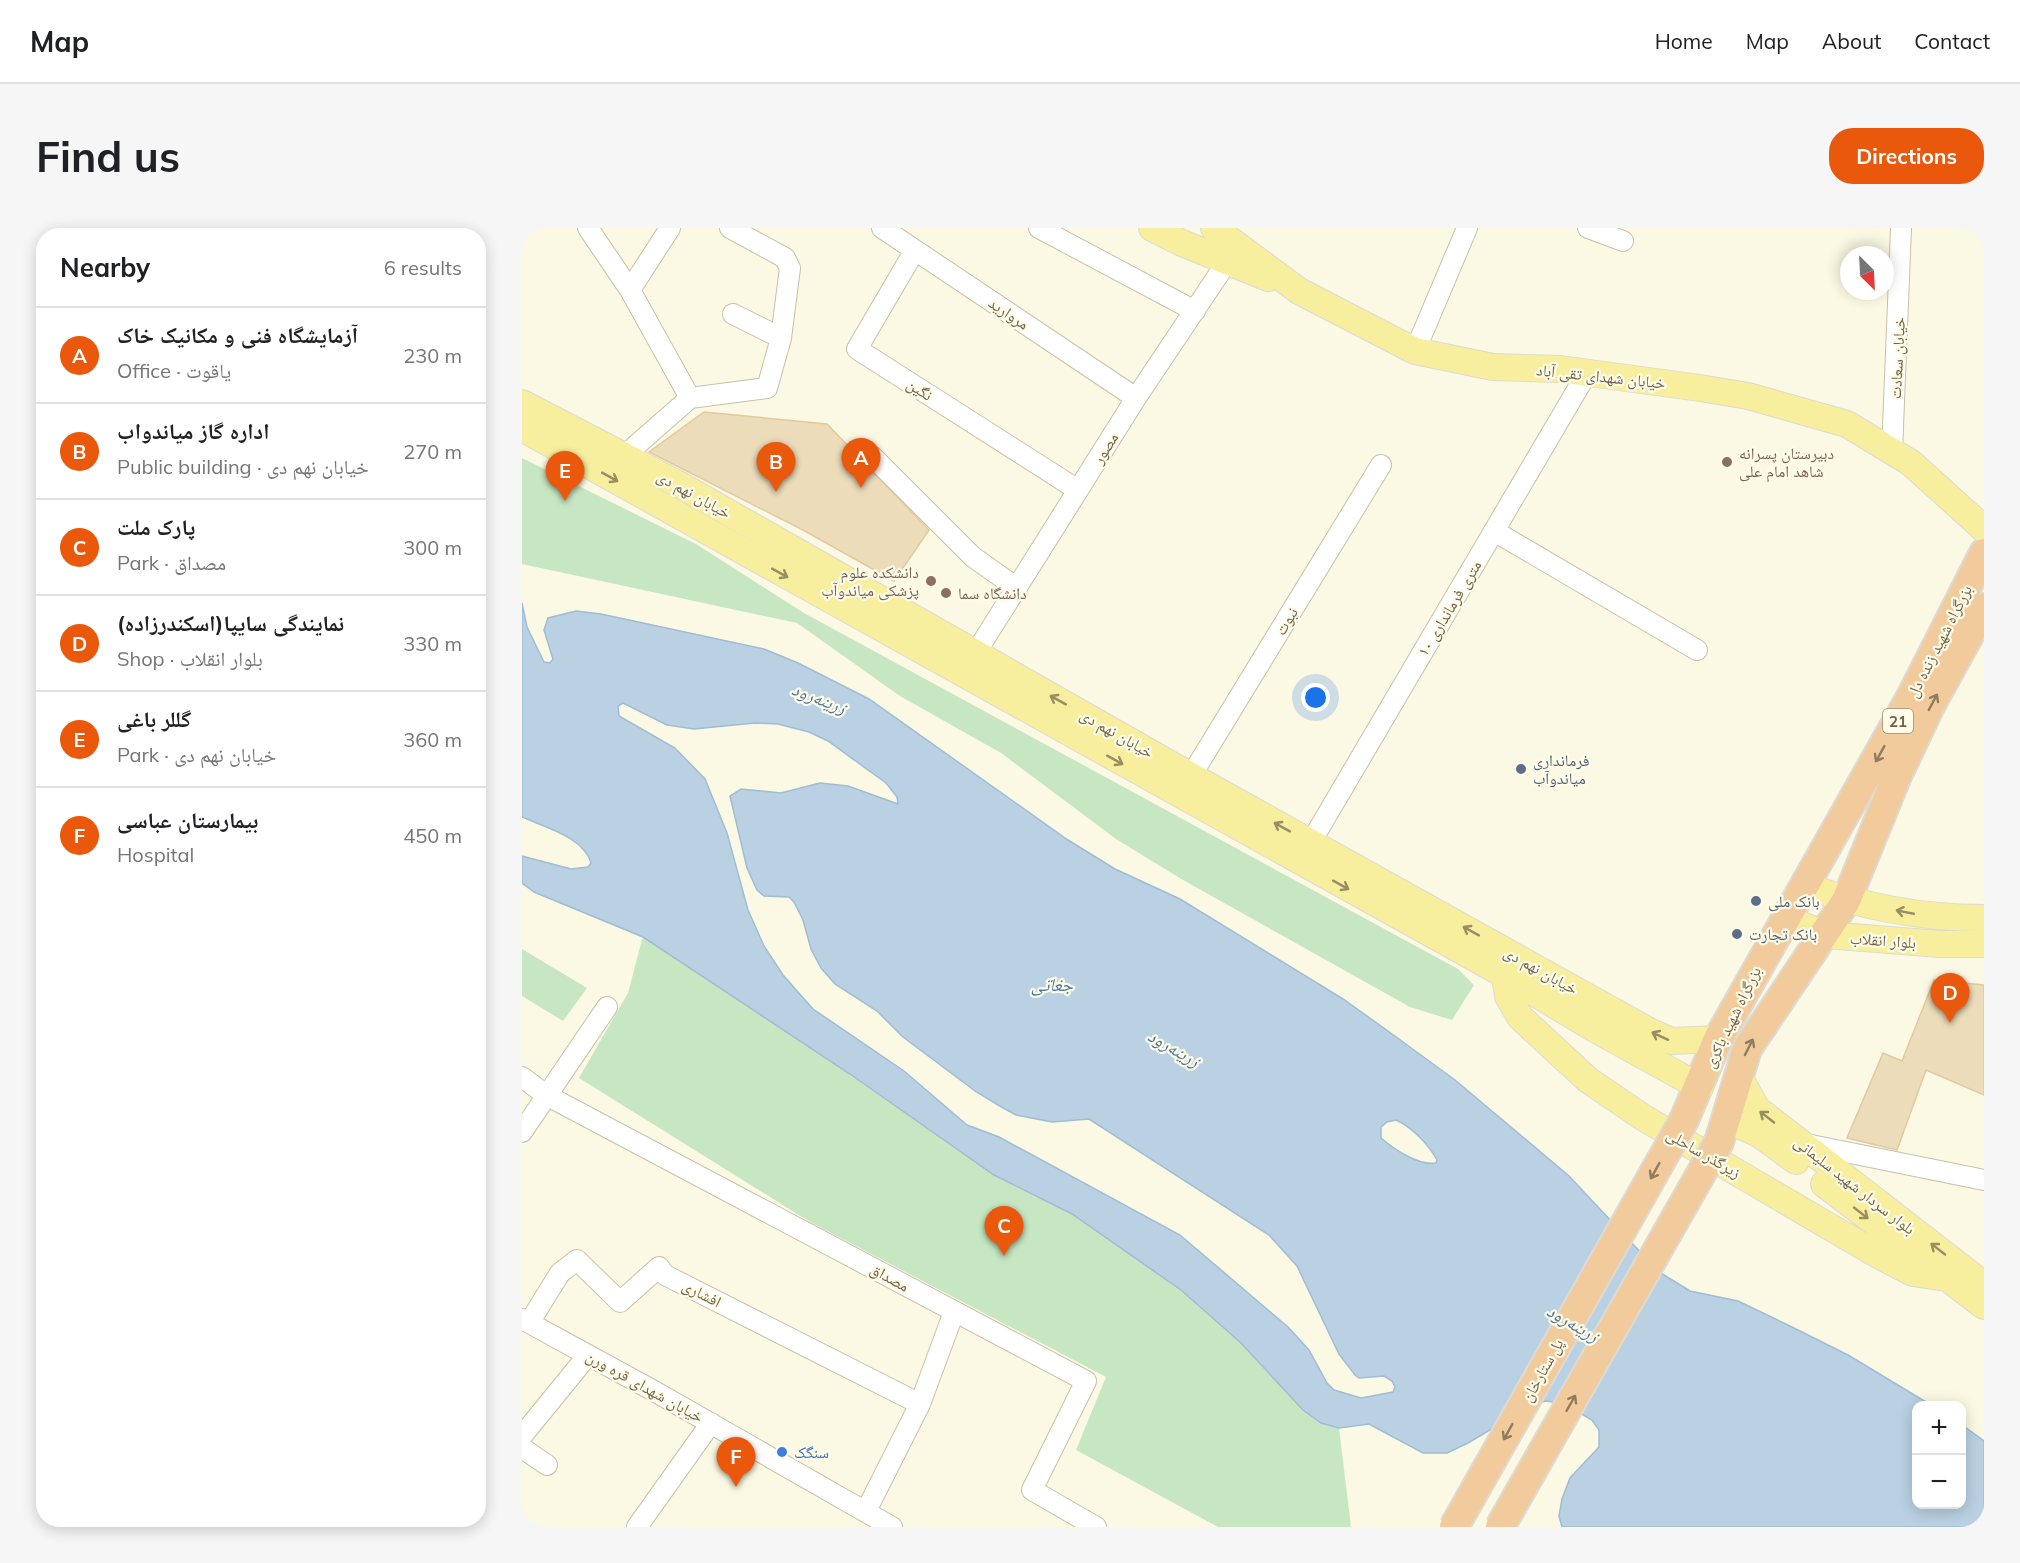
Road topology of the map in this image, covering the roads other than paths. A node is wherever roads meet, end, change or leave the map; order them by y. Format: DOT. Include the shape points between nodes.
graph roads {
  1 [pos="588,228"];
  2 [pos="670,228"];
  3 [pos="730,228"];
  4 [pos="882,228"];
  5 [pos="1039,228"];
  6 [pos="1152,228"];
  7 [pos="1214,228"];
  8 [pos="1467,228"];
  9 [pos="1588,228"];
  10 [pos="1901,228"];
  11 [pos="1623,242"];
  12 [pos="915,250"];
  13 [pos="1233,253"];
  14 [pos="630,290"];
  15 [pos="1195,311"];
  16 [pos="733,314"];
  17 [pos="782,338"];
  18 [pos="1415,351"];
  19 [pos="1587,373"];
  20 [pos="690,398"];
  21 [pos="1136,398"];
  22 [pos="522,403"];
  23 [pos="522,428"];
  24 [pos="1892,452"];
  25 [pos="624,456"];
  26 [pos="873,457"];
  27 [pos="1381,465"];
  28 [pos="1078,490"];
  29 [pos="1984,529"];
  30 [pos="1494,531"];
  31 [pos="1984,553"];
  32 [pos="1017,588"];
  33 [pos="1984,608"];
  34 [pos="1697,650"];
  35 [pos="975,654"];
  36 [pos="963,675"];
  37 [pos="1191,776"];
  38 [pos="1311,842"];
  39 [pos="1804,885"];
  40 [pos="1846,901"];
  41 [pos="1785,918"];
  42 [pos="1947,918"];
  43 [pos="1984,918"];
  44 [pos="1826,935"];
  45 [pos="1941,944"];
  46 [pos="1984,944"];
  47 [pos="1512,967"];
  48 [pos="607,1007"];
  49 [pos="1718,1039"];
  50 [pos="1738,1075"];
  51 [pos="522,1077"];
  52 [pos="1700,1087"];
  53 [pos="546,1095"];
  54 [pos="1684,1120"];
  55 [pos="1723,1131"];
  56 [pos="522,1132"];
  57 [pos="1801,1143"];
  58 [pos="1984,1180"];
  59 [pos="1839,1184"];
  60 [pos="1946,1278"];
  61 [pos="1984,1284"];
  62 [pos="1984,1306"];
  63 [pos="954,1312"];
  64 [pos="525,1321"];
  65 [pos="588,1355"];
  66 [pos="920,1404"];
  67 [pos="711,1423"];
  68 [pos="522,1436"];
  69 [pos="522,1448"];
  70 [pos="547,1465"];
  71 [pos="866,1510"];
  72 [pos="637,1527"];
  73 [pos="892,1527"];
  74 [pos="1096,1527"];
  75 [pos="1454,1527"];
  76 [pos="1500,1527"];
  1 -- 14 [label="street"];
  2 -- 14 [label="street"];
  3 -- 17 [label="street" via="785,258 790,268"];
  4 -- 12 [label="street, مروارید"];
  5 -- 15 [label="street"];
  6 -- 13 [label="main road"];
  7 -- 13 [label="main road, خیابان شهدای تقی آباد"];
  8 -- 18 [label="street"];
  9 -- 11 [label="street"];
  10 -- 24 [label="street, خیابان سعادت"];
  12 -- 21 [label="street, مروارید"];
  12 -- 28 [label="street, نگین" via="857,349"];
  13 -- 15 [label="street, مصور"];
  13 -- 18 [label="main road, خیابان شهدای تقی آباد"];
  14 -- 20 [label="street"];
  15 -- 21 [label="street, مصور"];
  16 -- 17 [label="street"];
  17 -- 20 [label="street" via="767,388"];
  18 -- 19 [label="main road, خیابان شهدای تقی آباد" via="1493,367"];
  19 -- 24 [label="main road, خیابان شهدای تقی آباد" via="1748,396 1847,424"];
  19 -- 30 [label="street, ۱۰ متری فرمانداری"];
  20 -- 25 [label="street"];
  21 -- 28 [label="street, مصور"];
  22 -- 25 [label="main road, خیابان نهم دی"];
  23 -- 36 [label="main road, خیابان نهم دی, one-way"];
  24 -- 29 [label="main road, خیابان شهدای تقی آباد"];
  25 -- 35 [label="main road, خیابان نهم دی"];
  26 -- 32 [label="street" via="973,557"];
  27 -- 37 [label="street, نبوت"];
  28 -- 32 [label="street, مصور"];
  30 -- 34 [label="street"];
  30 -- 38 [label="street, ۱۰ متری فرمانداری"];
  31 -- 39 [label="highway, بزرگراه شهید زنده دل / 21, one-way" via="1912,695"];
  32 -- 35 [label="street, مصور"];
  40 -- 33 [label="highway, بزرگراه شهید زنده دل / 21, one-way" via="1930,706"];
  35 -- 36 [label="main road"];
  37 -- 35 [label="main road, خیابان نهم دی, one-way"];
  36 -- 47 [label="main road, خیابان نهم دی, one-way"];
  38 -- 37 [label="main road, خیابان نهم دی, one-way"];
  47 -- 38 [label="main road, خیابان نهم دی, one-way"];
  39 -- 40 [label="main road, بلوار انقلاب"];
  39 -- 41 [label="highway, بزرگراه شهید باکری / 21"];
  42 -- 40 [label="main road, بلوار انقلاب, one-way"];
  40 -- 44 [label="highway, 21"];
  41 -- 44 [label="main road, بلوار انقلاب"];
  41 -- 49 [label="highway, بزرگراه شهید باکری / 21"];
  42 -- 43 [label="main road, بلوار انقلاب"];
  42 -- 45 [label="main road"];
  44 -- 45 [label="main road, بلوار انقلاب"];
  50 -- 44 [label="highway, بزرگراه شهید باکری / 21, one-way" via="1757,1033"];
  45 -- 46 [label="main road, بلوار انقلاب"];
  49 -- 47 [label="main road, خیابان نهم دی, one-way" via="1671,1041"];
  47 -- 52 [label="main road, خیابان نهم دی"];
  47 -- 60 [label="main road, زیرگذر ساحلی" via="1508,996 1520,1017 1598,1087 1878,1256 1913,1273"];
  48 -- 53 [label="street"];
  49 -- 52 [label="highway, بزرگراه شهید باکری / 21"];
  50 -- 55 [label="highway, بزرگراه شهید باکری / 21"];
  57 -- 50 [label="main road, بلوار سردار شهید سلیمانی, one-way" via="1757,1109"];
  51 -- 53 [label="street, مصداق"];
  52 -- 54 [label="highway, بزرگراه شهید باکری / 21"];
  53 -- 56 [label="street"];
  53 -- 63 [label="street, مصداق"];
  54 -- 75 [label="highway, پل ستارخان / 21, one-way, bridge"];
  55 -- 59 [label="main road, بلوار سردار شهید سلیمانی" via="1759,1134"];
  76 -- 55 [label="highway, 21, one-way, bridge"];
  57 -- 58 [label="street"];
  57 -- 59 [label="main road, بلوار سردار شهید سلیمانی"];
  59 -- 60 [label="main road, بلوار سردار شهید سلیمانی, one-way"];
  61 -- 59 [label="main road, بلوار سردار شهید سلیمانی, one-way"];
  60 -- 62 [label="main road, بلوار سردار شهید سلیمانی"];
  63 -- 66 [label="street"];
  63 -- 74 [label="street, مصداق" via="1086,1381 1032,1491"];
  64 -- 65 [label="street, خیابان شهدای قره ورن"];
  64 -- 66 [label="street, افشاری" via="560,1273 577,1260 620,1302 659,1267 665,1275"];
  65 -- 67 [label="street, خیابان شهدای قره ورن"];
  65 -- 68 [label="street"];
  66 -- 71 [label="street"];
  67 -- 71 [label="street, خیابان شهدای قره ورن"];
  67 -- 72 [label="street"];
  69 -- 70 [label="street"];
  71 -- 73 [label="street, خیابان شهدای قره ورن"];
}
